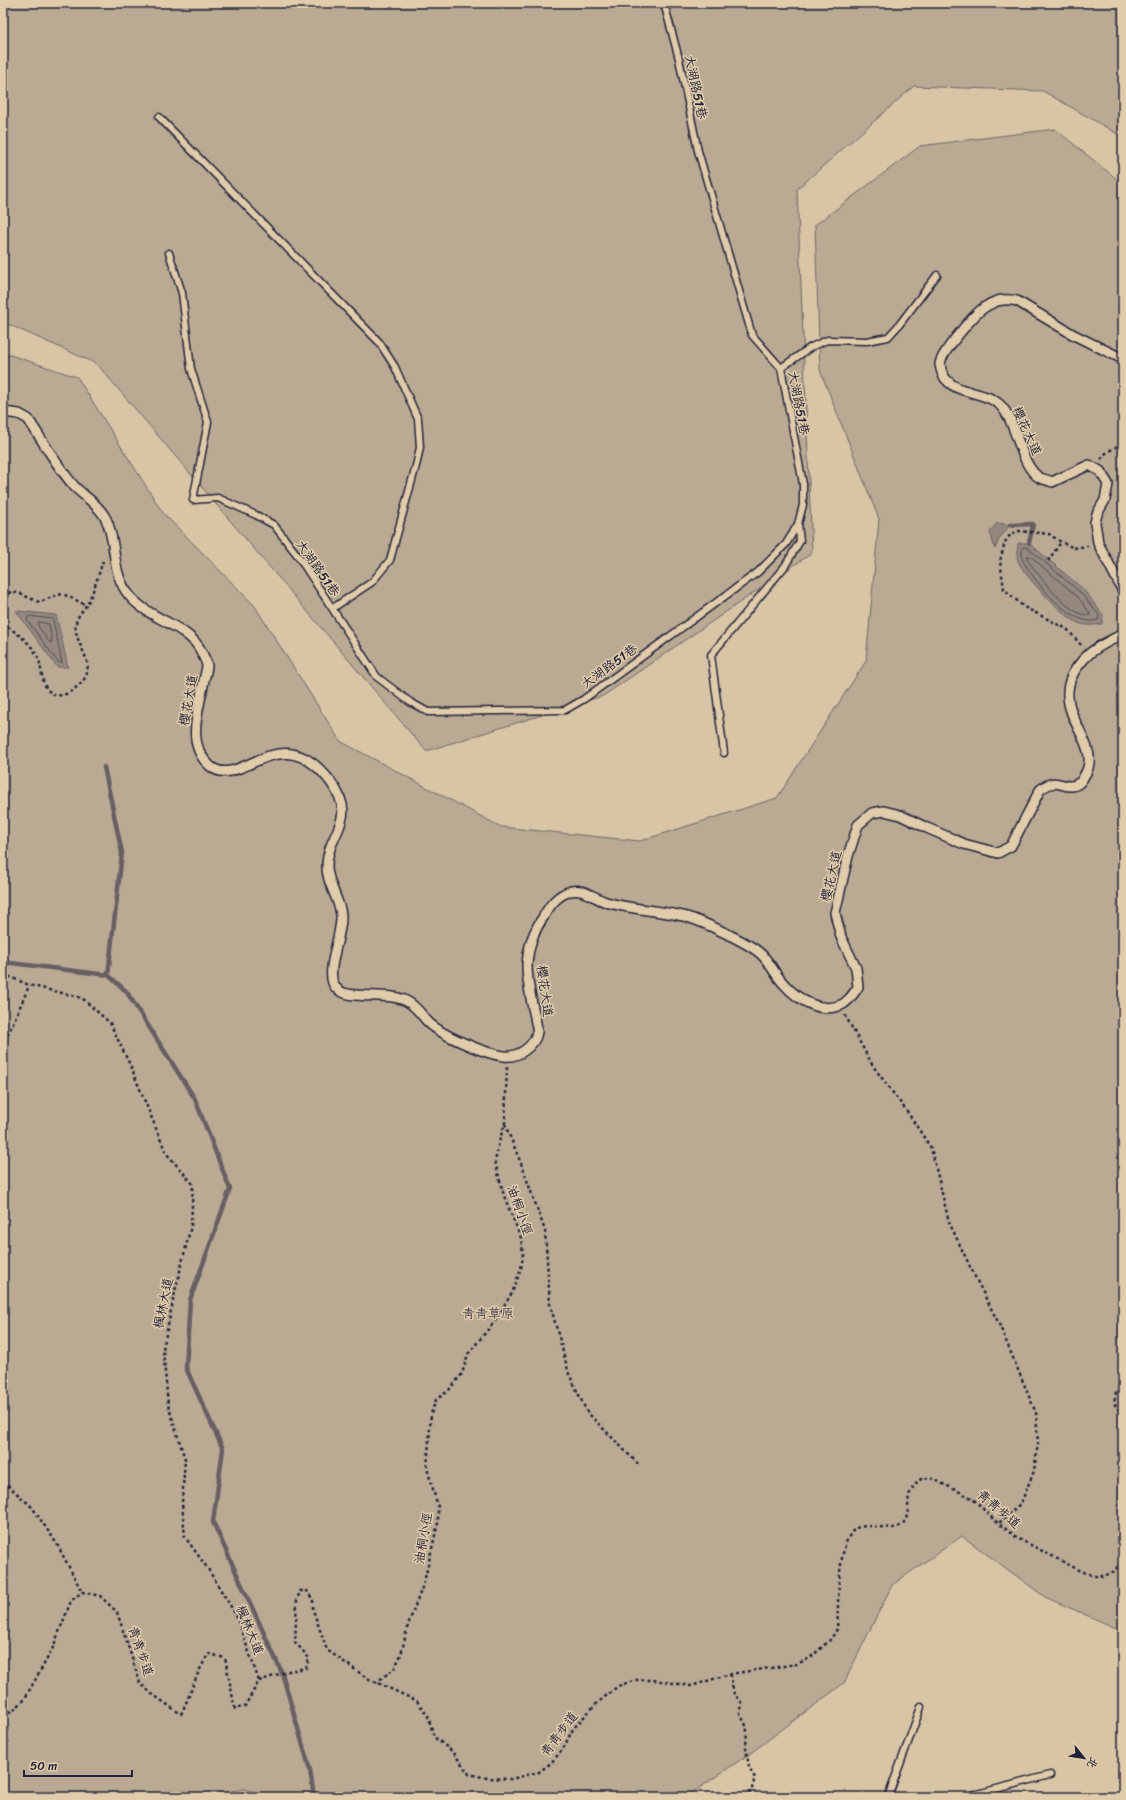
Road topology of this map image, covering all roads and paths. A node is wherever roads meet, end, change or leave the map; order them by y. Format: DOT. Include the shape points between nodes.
graph roads {
  1 [pos="664,3"];
  2 [pos="159,117"];
  3 [pos="169,253"];
  4 [pos="937,275"];
  5 [pos="1123,359"];
  6 [pos="781,368"];
  7 [pos="3,412"];
  8 [pos="1123,442"];
  9 [pos="1095,468"];
  10 [pos="798,524"];
  11 [pos="112,541"];
  12 [pos="1061,542"];
  13 [pos="1098,542"];
  14 [pos="1048,561"];
  15 [pos="1123,591"];
  16 [pos="3,596"];
  17 [pos="86,605"];
  18 [pos="333,608"];
  19 [pos="3,623"];
  20 [pos="1123,634"];
  21 [pos="1089,654"];
  22 [pos="724,753"];
  23 [pos="3,974"];
  24 [pos="29,985"];
  25 [pos="840,1006"];
  26 [pos="3,1046"];
  27 [pos="507,1057"];
  28 [pos="505,1123"];
  29 [pos="1123,1382"];
  30 [pos="638,1464"];
  31 [pos="3,1481"];
  32 [pos="999,1524"];
  33 [pos="1123,1528"];
  34 [pos="1123,1548"];
  35 [pos="82,1592"];
  36 [pos="730,1674"];
  37 [pos="259,1681"];
  38 [pos="375,1683"];
  39 [pos="921,1707"];
  40 [pos="3,1710"];
  41 [pos="1050,1774"];
  42 [pos="743,1797"];
  43 [pos="888,1797"];
  44 [pos="972,1797"];
  1 -- 6 [label="lane, 大湖路51巷" via="679,59 698,151 752,335"];
  2 -- 18 [label="lane" via="379,342 395,367 418,419 420,447 390,560 372,582"];
  3 -- 18 [label="lane, 大湖路51巷" via="182,293 192,369 208,422 193,500 218,498 274,525"];
  4 -- 6 [label="lane" via="888,337 867,341 827,340 811,347"];
  5 -- 9 [label="street, 櫻花大道" via="1074,336 1017,301 1007,298 984,307 945,352 940,364 943,375 950,384 989,397 1000,405 1031,469 1040,477 1052,482 1090,465"];
  6 -- 10 [label="lane, 大湖路51巷" via="803,484 803,505"];
  7 -- 11 [label="street, 櫻花大道" via="19,414 28,419 75,486 106,517"];
  8 -- 9 [label="path" via="1107,452"];
  9 -- 13 [label="street" via="1108,484 1105,500 1095,523"];
  10 -- 18 [label="lane, 大湖路51巷" via="786,544 758,572 566,710 428,712 376,677"];
  10 -- 22 [label="lane" via="800,541 786,566 711,655"];
  11 -- 17 [label="path"];
  11 -- 27 [label="street, 櫻花大道" via="117,572 126,593 150,614 182,631 198,645 207,665 195,738 200,752 211,767 225,772 238,770 267,755 289,753 309,760 330,780 341,798 343,818 329,851 326,868 342,914 331,978 336,988 346,994 399,996 414,1005 428,1022 442,1033 482,1050"];
  12 -- 13 [label="path" via="1074,548"];
  12 -- 14 [label="path"];
  12 -- 21 [label="path" via="1043,533 1019,531 1011,534 1005,542 1000,561 1004,588 1024,606 1067,629"];
  13 -- 15 [label="street"];
  16 -- 17 [label="path" via="16,592 40,602 63,594"];
  17 -- 19 [label="path" via="76,621 75,631 88,663 87,672 77,687 59,696 46,688 38,658 24,638"];
  20 -- 21 [label="street, 櫻花大道" via="1098,646"];
  21 -- 25 [label="street, 櫻花大道" via="1074,671 1069,684 1068,699 1071,716 1090,756 1087,771 1079,783 1067,786 1048,784 1040,790 1011,846 998,852 964,844 900,815 884,811 872,813 858,825 835,913 841,937 856,968 858,987 848,1002"];
  23 -- 24 [label="path, 楓林大道"];
  24 -- 26 [label="path"];
  24 -- 37 [label="path, 楓林大道" via="82,998 110,1023 166,1153 193,1184 190,1226 163,1349 168,1405 185,1459 182,1503 186,1537 236,1615"];
  25 -- 27 [label="street, 櫻花大道" via="822,1008 804,1001 783,984 762,955 746,943 690,918 604,901 580,890 567,892 552,902 535,930 527,963 538,1031 533,1043 522,1053"];
  25 -- 32 [label="path" via="874,1066 931,1148 949,1222 999,1324 1036,1413 1038,1443 1034,1471 1021,1503"];
  27 -- 28 [label="path, 油桐小徑"];
  28 -- 30 [label="path" via="545,1231 550,1304 569,1374 587,1412"];
  28 -- 38 [label="path, 油桐小徑" via="495,1162 504,1196 521,1238 521,1269 512,1293 498,1316 468,1354 462,1374 449,1390 436,1400 431,1414 427,1468 438,1507 438,1523 424,1582 408,1625 401,1655 394,1670"];
  29 -- 33 [label="path" via="1116,1392 1114,1402 1121,1413 1120,1498"];
  31 -- 35 [label="path" via="32,1508 57,1544"];
  32 -- 34 [label="path, 青青步道" via="1019,1540 1094,1576 1115,1572 1122,1558"];
  32 -- 36 [label="path, 青青步道" via="972,1498 931,1478 921,1479 912,1488 904,1523 894,1529 867,1526 855,1528 848,1538 842,1551 837,1629 831,1639 810,1658 797,1664"];
  35 -- 37 [label="path, 青青步道" via="100,1596 118,1612 140,1683 181,1714 208,1654 225,1658 235,1709 245,1706"];
  35 -- 40 [label="path" via="71,1601 52,1650 24,1700 12,1712"];
  36 -- 38 [label="path, 青青步道" via="691,1686 636,1680 618,1686 595,1705 573,1729 563,1749 552,1763 540,1772 511,1779 469,1774 453,1752 434,1737 428,1716 417,1701"];
  36 -- 42 [label="path" via="734,1694 742,1703 740,1714 747,1726 746,1747 749,1768 754,1778 750,1792"];
  37 -- 38 [label="path, 青青步道" via="306,1668 309,1658 295,1642 297,1600 300,1592 307,1591 313,1600 313,1610 327,1650"];
  39 -- 43 [label="lane"];
  41 -- 44 [label="lane"];
}
